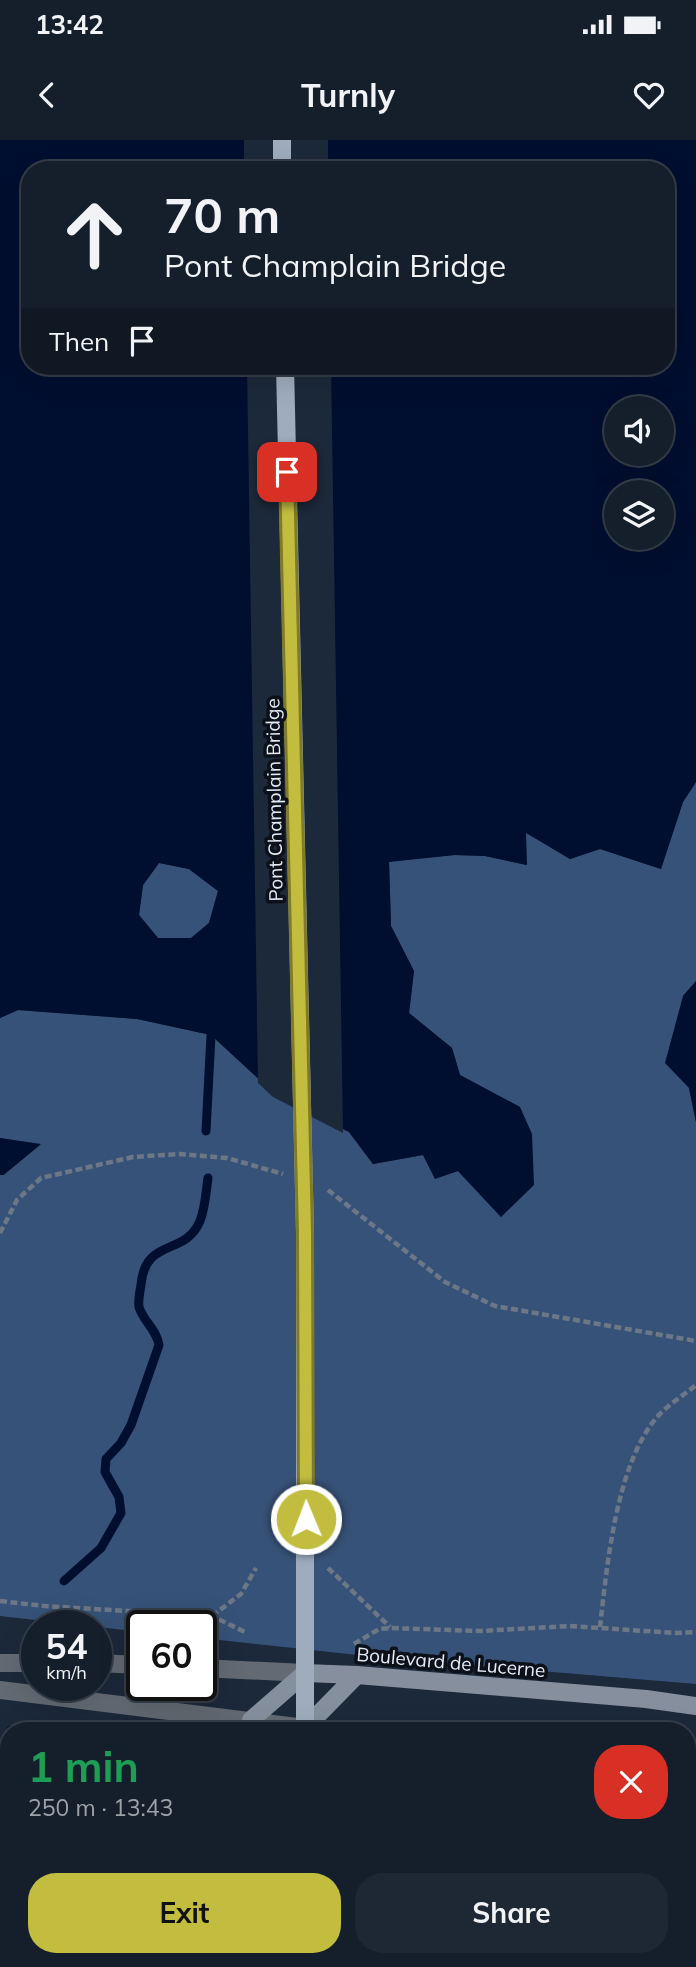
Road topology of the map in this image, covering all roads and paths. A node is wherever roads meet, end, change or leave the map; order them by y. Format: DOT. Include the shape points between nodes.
graph roads {
  1 [pos="282,140"];
  2 [pos="282,161"];
  3 [pos="285,375"];
  4 [pos="291,1176"];
  5 [pos="321,1186"];
  6 [pos="0,1233"];
  7 [pos="696,1341"];
  8 [pos="696,1385"];
  9 [pos="306,1548"];
  10 [pos="256,1568"];
  11 [pos="0,1601"];
  12 [pos="126,1611"];
  13 [pos="217,1612"];
  14 [pos="217,1618"];
  15 [pos="600,1627"];
  16 [pos="391,1628"];
  17 [pos="696,1632"];
  18 [pos="247,1633"];
  19 [pos="354,1644"];
  20 [pos="0,1663"];
  21 [pos="21,1663"];
  22 [pos="217,1669"];
  23 [pos="305,1673"];
  24 [pos="357,1675"];
  25 [pos="0,1690"];
  26 [pos="696,1706"];
  27 [pos="250,1720"];
  28 [pos="262,1722"];
  29 [pos="305,1722"];
  30 [pos="312,1722"];
  1 -- 2 [label="main road"];
  3 -- 9 [label="main road, Pont Champlain Bridge, bridge" via="305,1233"];
  4 -- 6 [label="path" via="227,1158 133,1157 41,1178 17,1200"];
  5 -- 7 [label="path" via="445,1282 495,1306"];
  8 -- 15 [label="path" via="658,1416 635,1453 608,1556"];
  9 -- 16 [label="path"];
  9 -- 23 [label="main road, Pont Champlain Bridge"];
  10 -- 13 [label="path" via="241,1594"];
  11 -- 12 [label="path"];
  14 -- 18 [label="path"];
  15 -- 16 [label="path"];
  15 -- 17 [label="path"];
  16 -- 19 [label="path" via="379,1629"];
  20 -- 21 [label="street"];
  22 -- 23 [label="street, Boulevard de Lucerne"];
  23 -- 24 [label="main road, Boulevard de Lucerne"];
  23 -- 27 [label="main road"];
  23 -- 29 [label="main road, Pont Champlain Bridge"];
  24 -- 26 [label="main road, Boulevard de Lucerne"];
  24 -- 30 [label="main road"];
  25 -- 27 [label="street"];
  27 -- 28 [label="street"];
}
